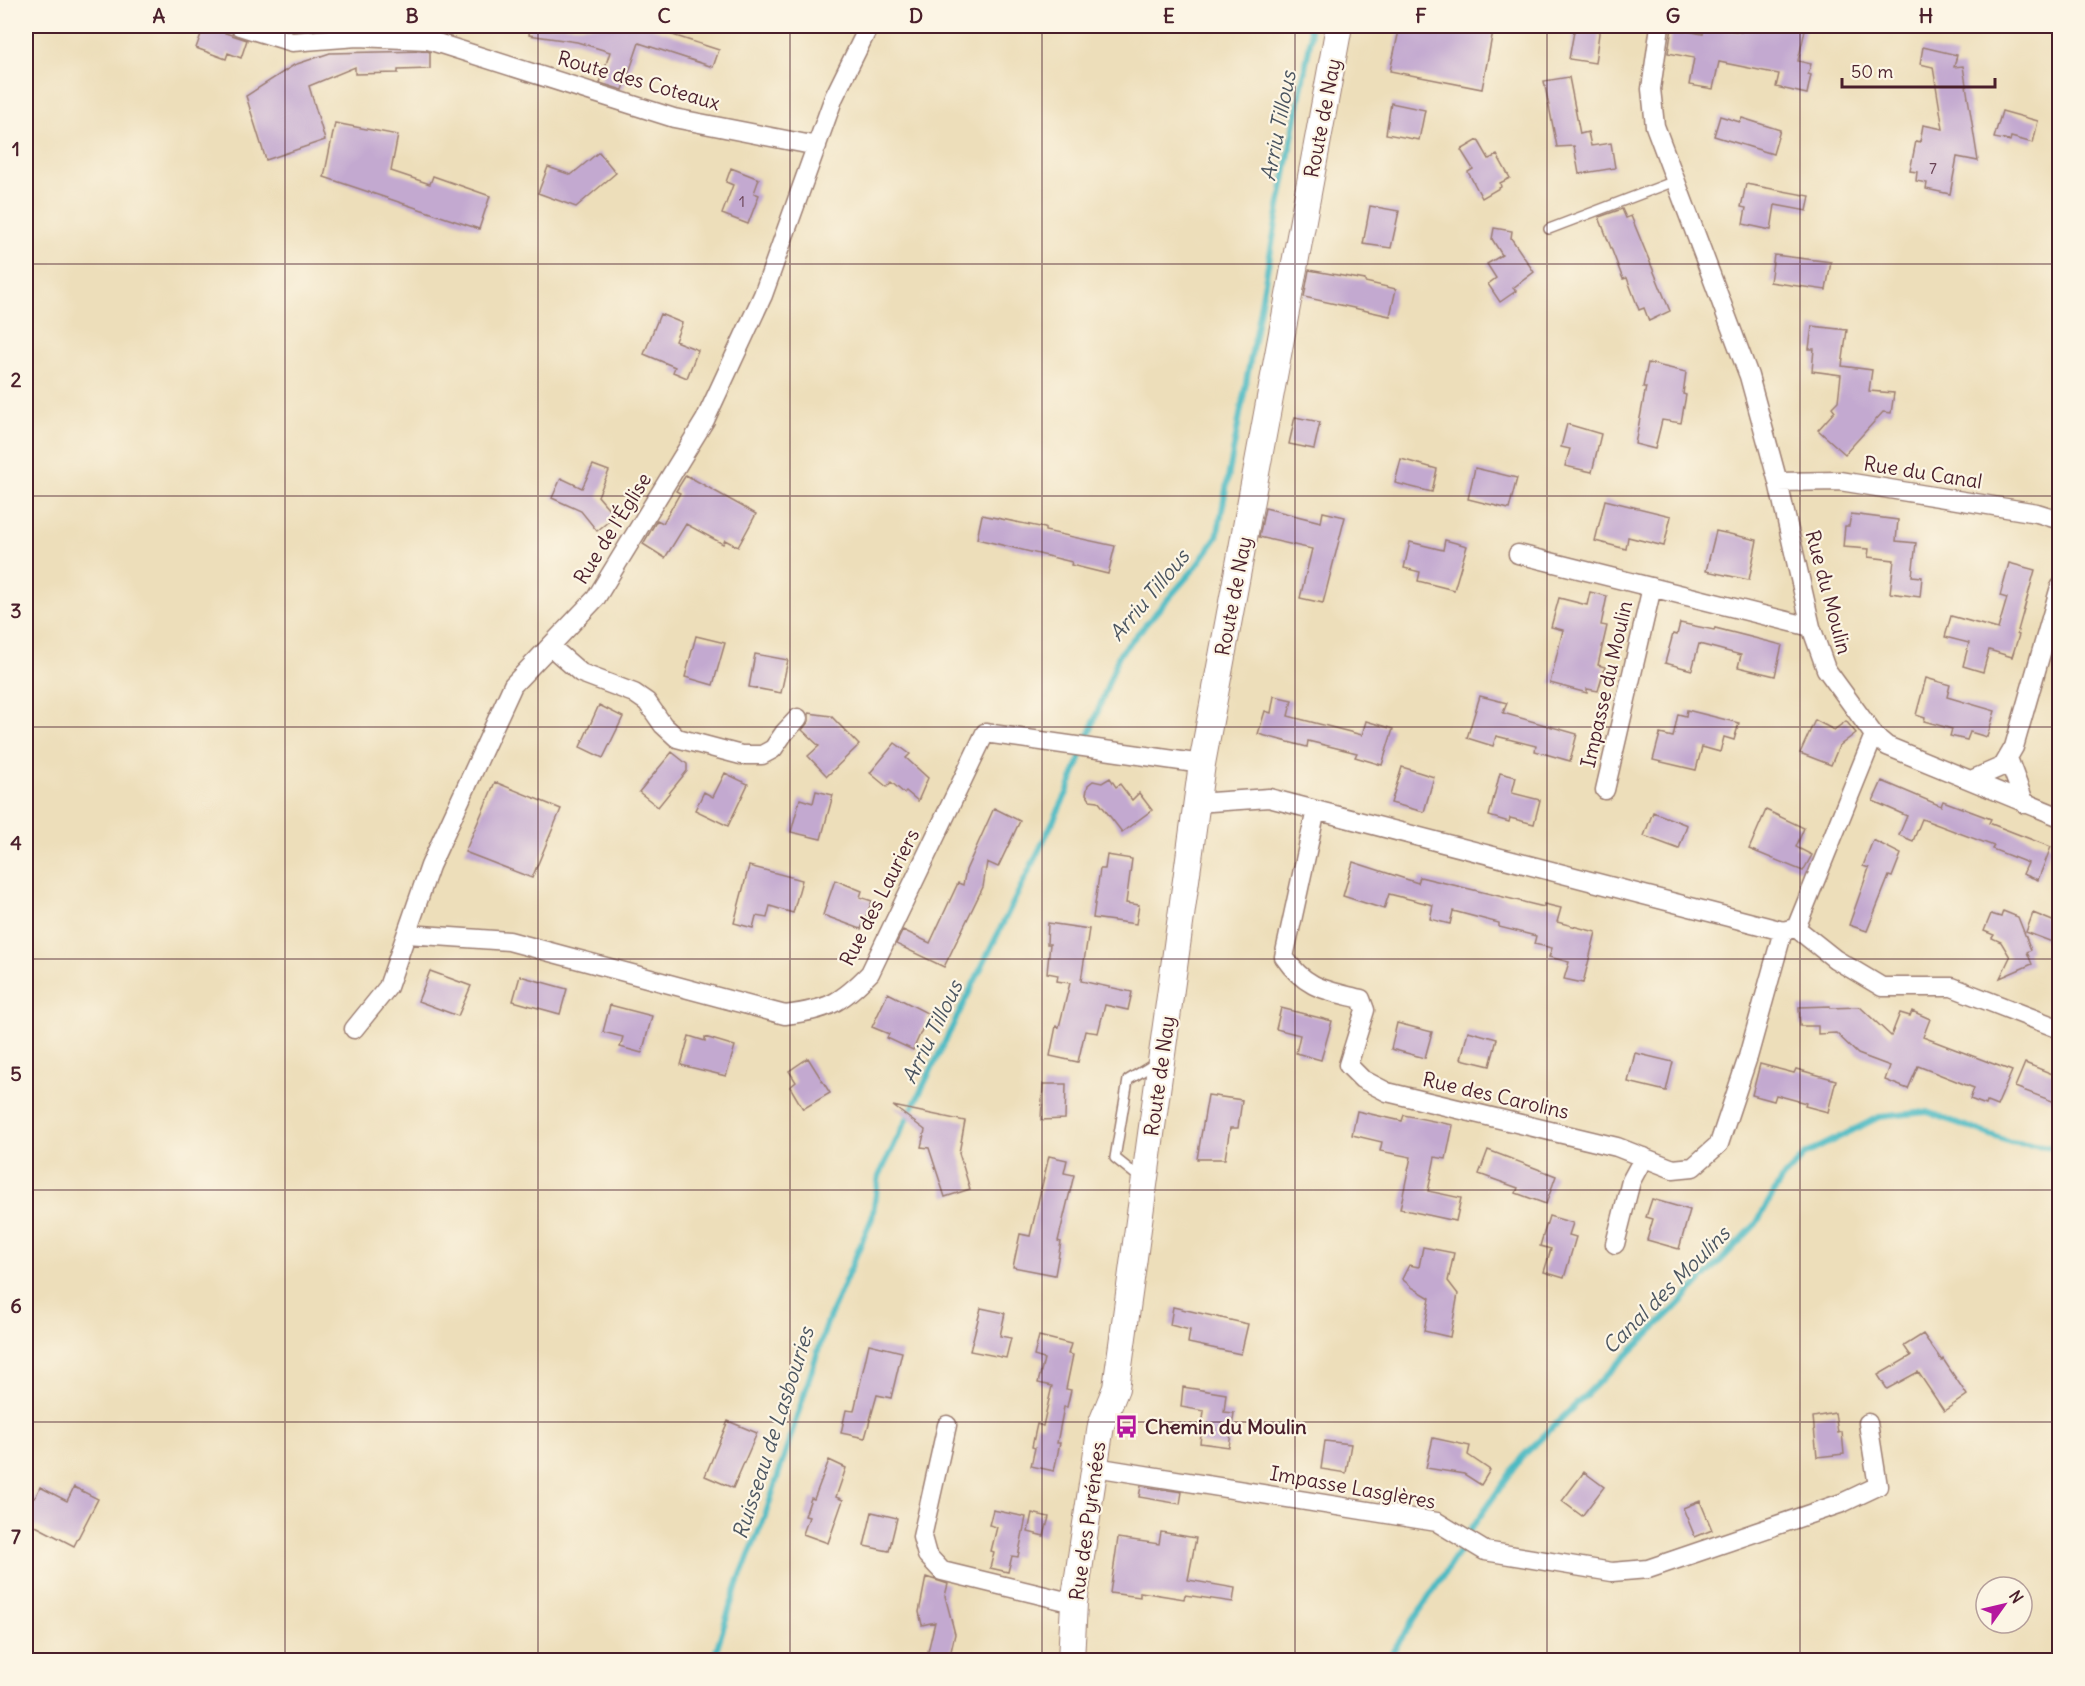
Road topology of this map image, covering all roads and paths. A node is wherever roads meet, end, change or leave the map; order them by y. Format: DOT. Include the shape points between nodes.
graph roads {
  1 [pos="239,26"];
  2 [pos="869,26"];
  3 [pos="1339,26"];
  4 [pos="1660,26"];
  5 [pos="817,146"];
  6 [pos="1675,181"];
  7 [pos="1549,229"];
  8 [pos="1778,482"];
  9 [pos="2060,520"];
  10 [pos="1518,554"];
  11 [pos="1652,587"];
  12 [pos="2060,587"];
  13 [pos="1811,627"];
  14 [pos="550,646"];
  15 [pos="798,718"];
  16 [pos="1874,735"];
  17 [pos="2008,758"];
  18 [pos="1202,764"];
  19 [pos="1971,780"];
  20 [pos="1605,790"];
  21 [pos="1196,803"];
  22 [pos="2025,804"];
  23 [pos="1316,810"];
  24 [pos="2060,817"];
  25 [pos="1789,930"];
  26 [pos="407,934"];
  27 [pos="354,1029"];
  28 [pos="2060,1029"];
  29 [pos="1644,1157"];
  30 [pos="1145,1176"];
  31 [pos="1615,1244"];
  32 [pos="1868,1423"];
  33 [pos="947,1425"];
  34 [pos="1095,1467"];
  35 [pos="1074,1603"];
  36 [pos="1071,1660"];
  1 -- 5 [label="street, Route des Coteaux" via="292,42 357,37 428,40 674,118"];
  2 -- 5 [label="street, Rue de l'Église" via="834,97"];
  3 -- 18 [label="main road, Route de Nay"];
  4 -- 6 [label="street, Rue du Moulin" via="1651,89 1655,126"];
  5 -- 14 [label="street, Rue de l'Église" via="763,295 705,420 596,598"];
  6 -- 7 [label="lane"];
  6 -- 8 [label="street, Rue du Moulin" via="1749,376"];
  8 -- 9 [label="street, Rue du Canal" via="1840,481"];
  8 -- 13 [label="street, Rue du Moulin"];
  10 -- 11 [label="street, Impasse du Moulin"];
  11 -- 13 [label="street, Impasse du Moulin"];
  11 -- 20 [label="street, Impasse du Moulin"];
  12 -- 17 [label="street"];
  13 -- 16 [label="street, Rue du Moulin" via="1826,669"];
  14 -- 15 [label="street" via="581,673 634,693 677,738 741,755 762,755 774,749"];
  14 -- 26 [label="street, Rue de l'Église" via="513,685 430,866"];
  16 -- 19 [label="street" via="1887,746"];
  16 -- 25 [label="street"];
  17 -- 19 [label="street" via="2003,766"];
  17 -- 22 [label="street"];
  18 -- 21 [label="main road, Route de Nay"];
  18 -- 26 [label="street, Rue des Lauriers" via="985,733 870,973 848,996 818,1011 785,1015 509,941"];
  19 -- 22 [label="street"];
  21 -- 23 [label="street" via="1269,798"];
  21 -- 30 [label="main road, Route de Nay"];
  22 -- 24 [label="street"];
  23 -- 25 [label="street"];
  23 -- 29 [label="street, Rue des Carolins" via="1284,957 1294,972 1313,987 1361,999 1365,1010 1348,1065 1362,1079 1387,1092 1617,1147"];
  25 -- 28 [label="street" via="1882,987 1952,987"];
  25 -- 29 [label="street, Rue des Carolins" via="1719,1144 1693,1167 1673,1169"];
  26 -- 27 [label="street, Rue de l'Église" via="388,987"];
  29 -- 31 [label="street" via="1631,1181"];
  30 -- 34 [label="main road, Rue des Pyrénées" via="1116,1389 1101,1425"];
  32 -- 34 [label="street, Impasse Lasglères" via="1878,1486 1842,1503 1648,1569 1612,1572 1485,1551 1437,1522"];
  33 -- 35 [label="street" via="922,1537 927,1556 942,1571"];
  34 -- 35 [label="main road, Rue des Pyrénées"];
  35 -- 36 [label="main road, Rue des Pyrénées"];
}
